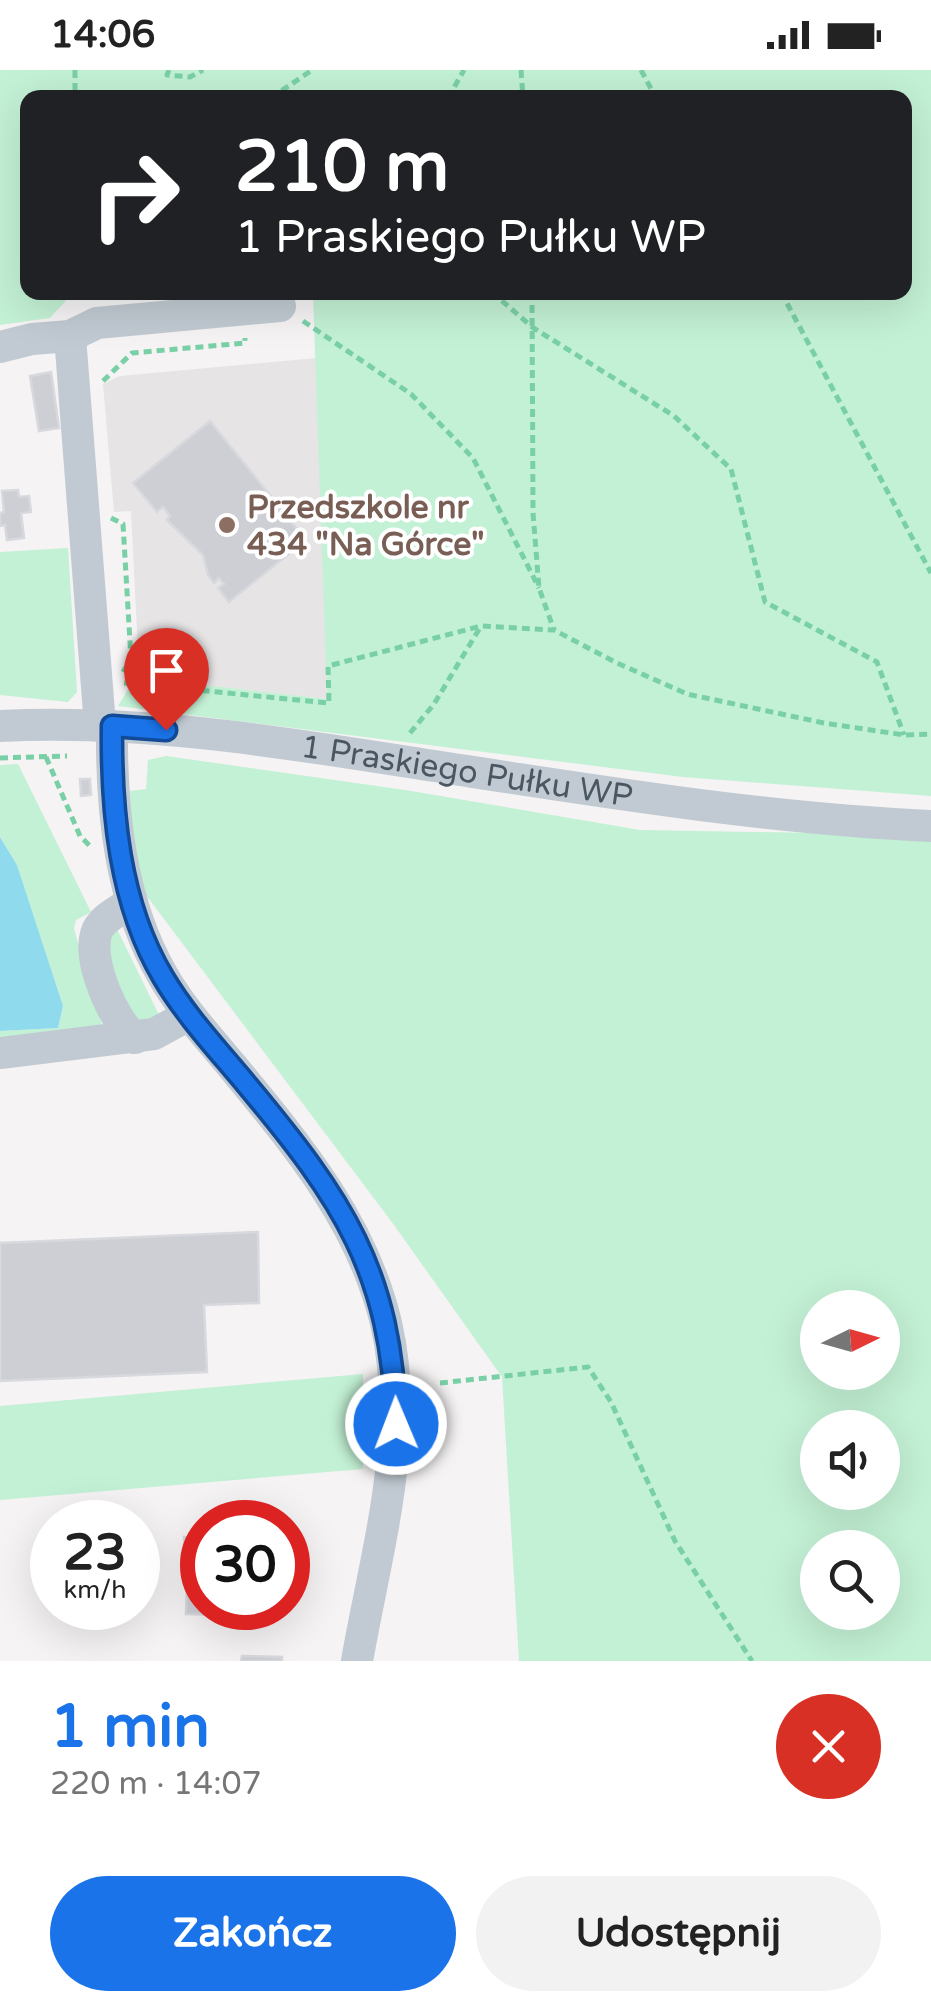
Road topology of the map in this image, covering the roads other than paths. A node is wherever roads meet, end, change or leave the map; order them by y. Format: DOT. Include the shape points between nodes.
graph roads {
  1 [pos="280,306"];
  2 [pos="70,336"];
  3 [pos="0,347"];
  4 [pos="0,726"];
  5 [pos="106,726"];
  6 [pos="931,826"];
  7 [pos="132,902"];
  8 [pos="189,1015"];
  9 [pos="134,1038"];
  10 [pos="0,1053"];
  11 [pos="357,1661"];
  1 -- 2 [label="street" via="97,323"];
  2 -- 3 [label="street"];
  2 -- 5 [label="street"];
  4 -- 5 [label="street, 1 Praskiego Pułku WP"];
  5 -- 6 [label="street, 1 Praskiego Pułku WP" via="388,758 714,808"];
  5 -- 7 [label="street"];
  7 -- 8 [label="street" via="162,976"];
  7 -- 9 [label="street" via="102,923 95,948 113,1014"];
  8 -- 9 [label="street"];
  8 -- 11 [label="street" via="324,1184 355,1234 387,1326 396,1424"];
  9 -- 10 [label="street"];
}
